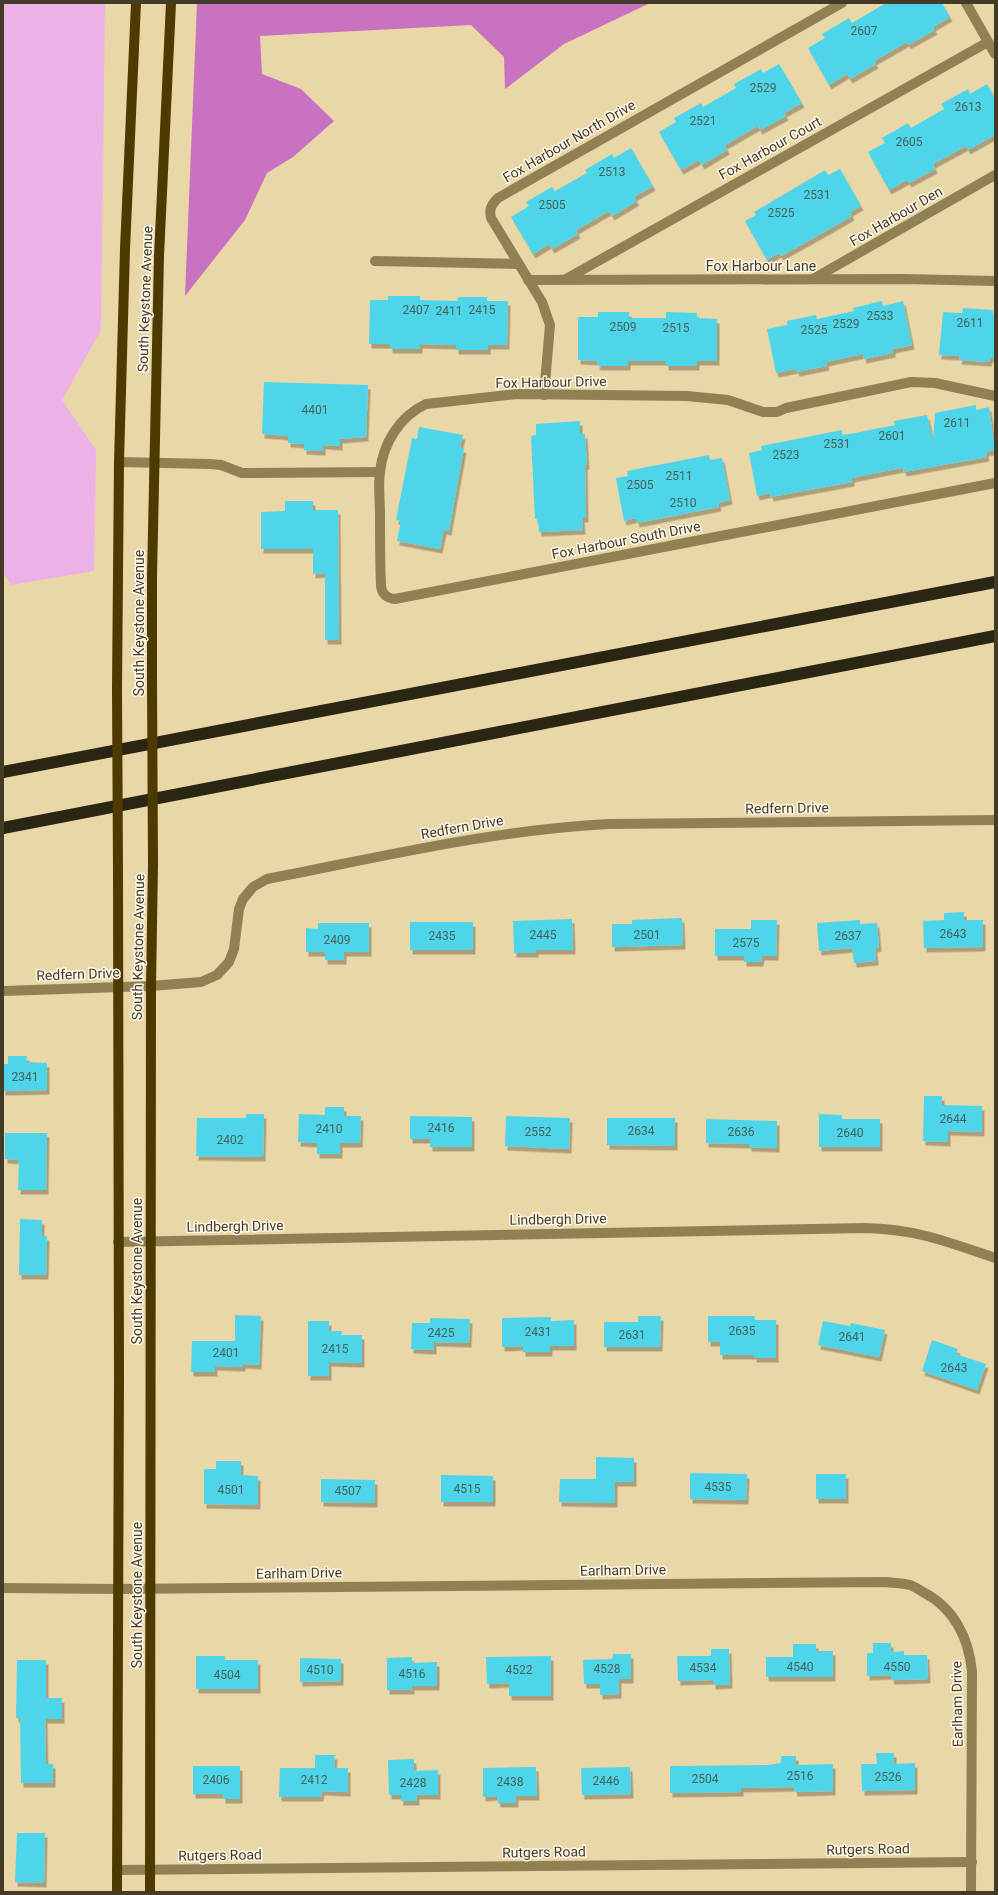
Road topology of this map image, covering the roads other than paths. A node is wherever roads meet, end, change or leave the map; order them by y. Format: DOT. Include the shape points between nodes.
graph roads {
  1 [pos="136,3"];
  2 [pos="171,3"];
  3 [pos="842,3"];
  4 [pos="966,3"];
  5 [pos="988,42"];
  6 [pos="995,54"];
  7 [pos="995,175"];
  8 [pos="375,261"];
  9 [pos="518,264"];
  10 [pos="566,279"];
  11 [pos="528,280"];
  12 [pos="812,280"];
  13 [pos="995,281"];
  14 [pos="544,395"];
  15 [pos="995,396"];
  16 [pos="119,462"];
  17 [pos="154,463"];
  18 [pos="380,472"];
  19 [pos="995,483"];
  20 [pos="995,582"];
  21 [pos="995,636"];
  22 [pos="3,772"];
  23 [pos="995,820"];
  24 [pos="3,828"];
  25 [pos="151,986"];
  26 [pos="117,988"];
  27 [pos="3,991"];
  28 [pos="152,1241"];
  29 [pos="118,1242"];
  30 [pos="995,1258"];
  31 [pos="3,1588"];
  32 [pos="117,1589"];
  33 [pos="151,1589"];
  34 [pos="972,1862"];
  35 [pos="117,1870"];
  36 [pos="150,1870"];
  37 [pos="117,1892"];
  38 [pos="150,1892"];
  39 [pos="972,1892"];
  1 -- 16 [label="main road, South Keystone Avenue"];
  2 -- 17 [label="main road, South Keystone Avenue" via="159,256"];
  3 -- 9 [label="street, Fox Harbour North Drive" via="498,198 491,206 491,218"];
  4 -- 5 [label="street"];
  5 -- 6 [label="street"];
  5 -- 10 [label="street, Fox Harbour Court"];
  7 -- 12 [label="street, Fox Harbour Den"];
  8 -- 9 [label="street"];
  9 -- 11 [label="street, Fox Harbour North Drive"];
  10 -- 11 [label="street, Fox Harbour Lane"];
  10 -- 12 [label="street, Fox Harbour Lane"];
  11 -- 14 [label="street, Fox Harbour North Drive" via="542,302 550,325"];
  12 -- 13 [label="street, Fox Harbour Lane"];
  14 -- 15 [label="street, Fox Harbour Drive" via="687,396 728,400 763,412 776,412 911,382 935,383"];
  14 -- 18 [label="street, Fox Harbour Drive" via="517,394 431,402 416,408 404,418 395,431 385,449"];
  16 -- 17 [label="street"];
  16 -- 26 [label="main road, South Keystone Avenue, bridge"];
  17 -- 18 [label="street" via="221,465 242,473"];
  17 -- 25 [label="main road, South Keystone Avenue, bridge"];
  18 -- 19 [label="street, Fox Harbour South Drive" via="381,586 387,597 395,598"];
  20 -- 22 [label="highway"];
  21 -- 24 [label="highway"];
  23 -- 25 [label="street, Redfern Drive" via="609,824 557,827 496,835 282,876 267,879 253,887 243,899 239,909 234,949 229,962 217,975 200,982"];
  25 -- 26 [label="street, Redfern Drive"];
  25 -- 28 [label="main road, South Keystone Avenue"];
  26 -- 27 [label="street, Redfern Drive"];
  26 -- 29 [label="main road, South Keystone Avenue"];
  28 -- 29 [label="street, Lindbergh Drive"];
  28 -- 30 [label="street, Lindbergh Drive" via="890,1228 922,1234"];
  28 -- 33 [label="main road, South Keystone Avenue"];
  29 -- 32 [label="main road, South Keystone Avenue"];
  31 -- 32 [label="street, Earlham Drive"];
  32 -- 33 [label="street, Earlham Drive"];
  32 -- 35 [label="main road, South Keystone Avenue"];
  33 -- 34 [label="street, Earlham Drive" via="877,1582 911,1585 934,1597 946,1608 962,1630 970,1654"];
  33 -- 36 [label="main road, South Keystone Avenue"];
  34 -- 36 [label="street, Rutgers Road"];
  34 -- 39 [label="street, Earlham Drive"];
  35 -- 36 [label="street, Rutgers Road"];
  35 -- 37 [label="main road, South Keystone Avenue"];
  36 -- 38 [label="main road, South Keystone Avenue"];
}
